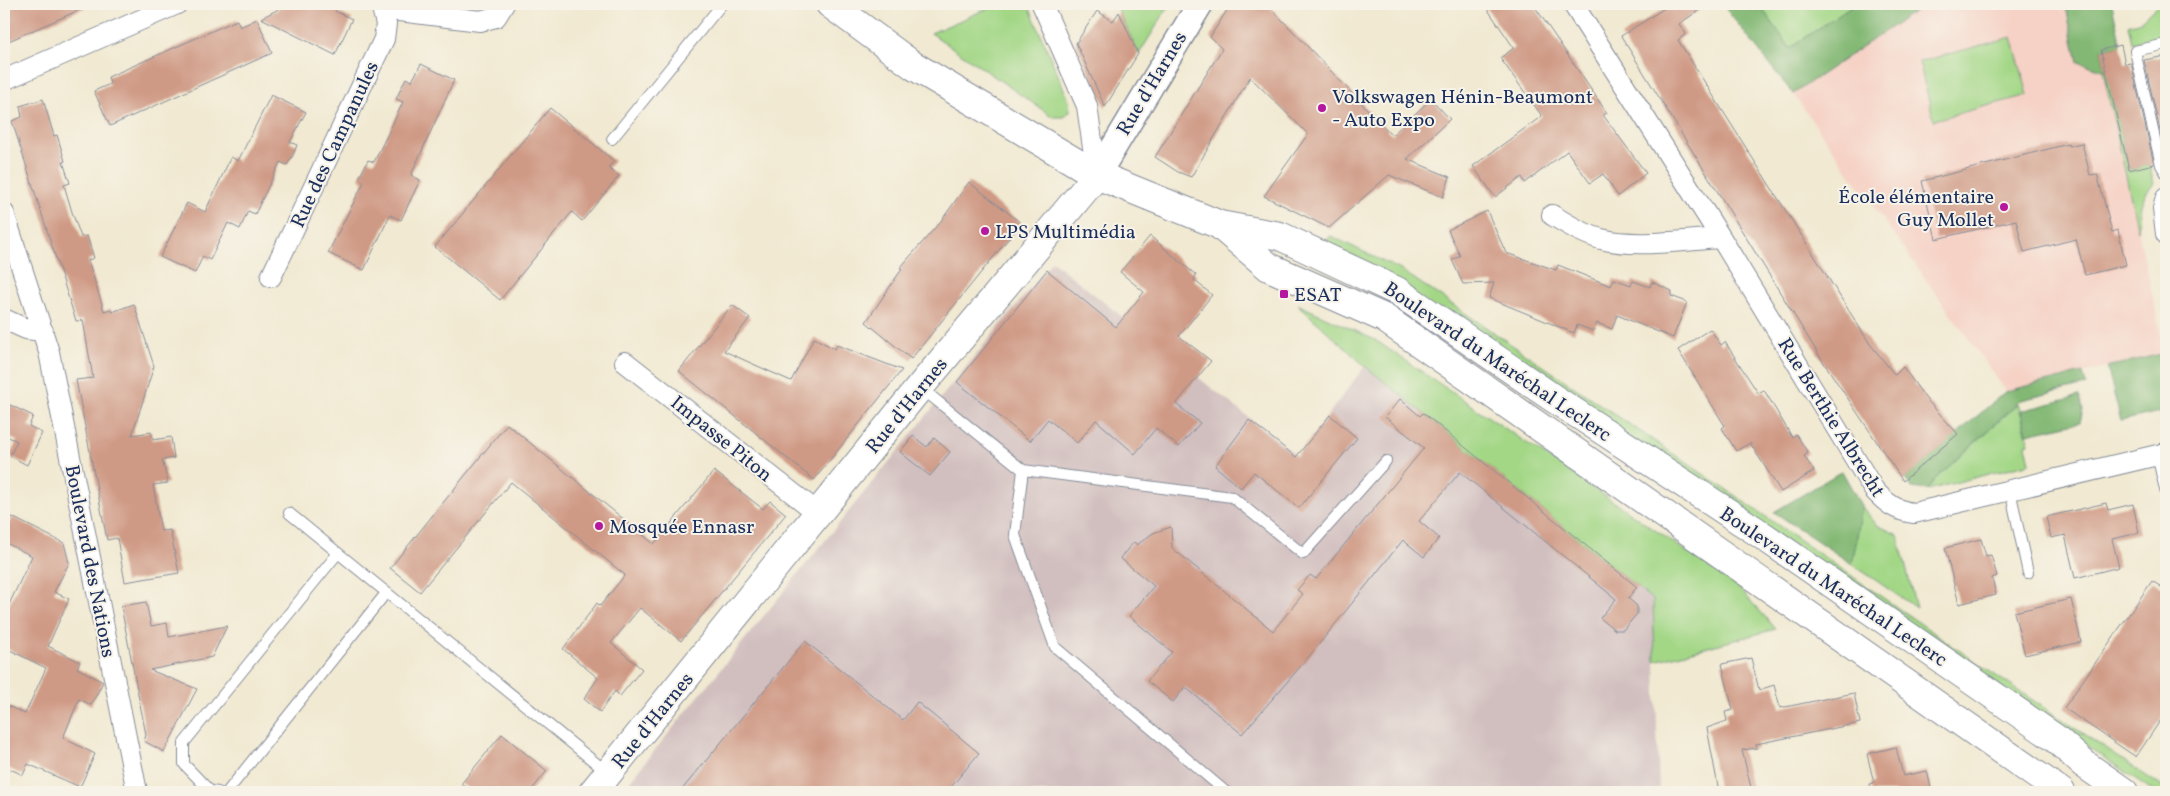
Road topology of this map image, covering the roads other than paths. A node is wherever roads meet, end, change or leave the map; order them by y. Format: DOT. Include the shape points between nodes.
graph roads {
  1 [pos="178,4"];
  2 [pos="504,4"];
  3 [pos="722,4"];
  4 [pos="830,4"];
  5 [pos="1042,4"];
  6 [pos="1200,4"];
  7 [pos="1573,4"];
  8 [pos="382,6"];
  9 [pos="2166,44"];
  10 [pos="4,80"];
  11 [pos="612,139"];
  12 [pos="2166,173"];
  13 [pos="1097,174"];
  14 [pos="2166,198"];
  15 [pos="4,213"];
  16 [pos="1552,215"];
  17 [pos="1220,225"];
  18 [pos="2166,234"];
  19 [pos="1721,238"];
  20 [pos="11,258"];
  21 [pos="271,277"];
  22 [pos="4,318"];
  23 [pos="43,331"];
  24 [pos="625,362"];
  25 [pos="920,387"];
  26 [pos="2162,454"];
  27 [pos="1386,460"];
  28 [pos="1023,470"];
  29 [pos="2010,490"];
  30 [pos="2166,494"];
  31 [pos="289,513"];
  32 [pos="818,513"];
  33 [pos="338,553"];
  34 [pos="2028,573"];
  35 [pos="386,593"];
  36 [pos="601,783"];
  37 [pos="137,792"];
  38 [pos="218,792"];
  39 [pos="227,792"];
  40 [pos="1226,792"];
  41 [pos="2062,792"];
  42 [pos="2124,792"];
  1 -- 10 [label="street"];
  2 -- 8 [label="street" via="496,16 480,21"];
  3 -- 11 [label="lane"];
  4 -- 13 [label="main road" via="914,66"];
  5 -- 13 [label="street" via="1086,106"];
  6 -- 13 [label="street, Rue d'Harnes"];
  7 -- 19 [label="street, Rue Berthie Albrecht"];
  8 -- 21 [label="street, Rue des Campanules" via="386,24 384,39"];
  9 -- 12 [label="lane" via="2135,51 2161,165"];
  13 -- 17 [label="main road"];
  13 -- 25 [label="main road, Rue d'Harnes"];
  14 -- 18 [label="street" via="2163,209"];
  15 -- 20 [label="street, Boulevard des Nations"];
  16 -- 19 [label="street" via="1581,232 1601,239 1631,243"];
  17 -- 41 [label="main road, Boulevard du Maréchal Leclerc" via="1269,267 1384,318"];
  17 -- 42 [label="main road, Boulevard du Maréchal Leclerc" via="1280,236 1397,290 1958,671 2055,738 2084,764"];
  19 -- 29 [label="street, Rue Berthie Albrecht" via="1874,490 1885,502 1900,511 1914,513"];
  20 -- 23 [label="street, Boulevard des Nations"];
  22 -- 23 [label="street" via="26,329"];
  23 -- 37 [label="street, Boulevard des Nations"];
  24 -- 32 [label="street, Impasse Piton"];
  25 -- 28 [label="lane"];
  25 -- 32 [label="main road, Rue d'Harnes"];
  26 -- 29 [label="street, Rue Berthie Albrecht"];
  26 -- 30 [label="lane"];
  27 -- 28 [label="lane" via="1303,554 1232,497"];
  28 -- 40 [label="lane" via="1015,535 1055,647"];
  29 -- 34 [label="lane"];
  31 -- 33 [label="lane"];
  32 -- 36 [label="main road, Rue d'Harnes"];
  33 -- 35 [label="lane"];
  33 -- 38 [label="lane" via="184,743 184,764 210,791"];
  35 -- 36 [label="lane"];
  35 -- 39 [label="lane"];
}
